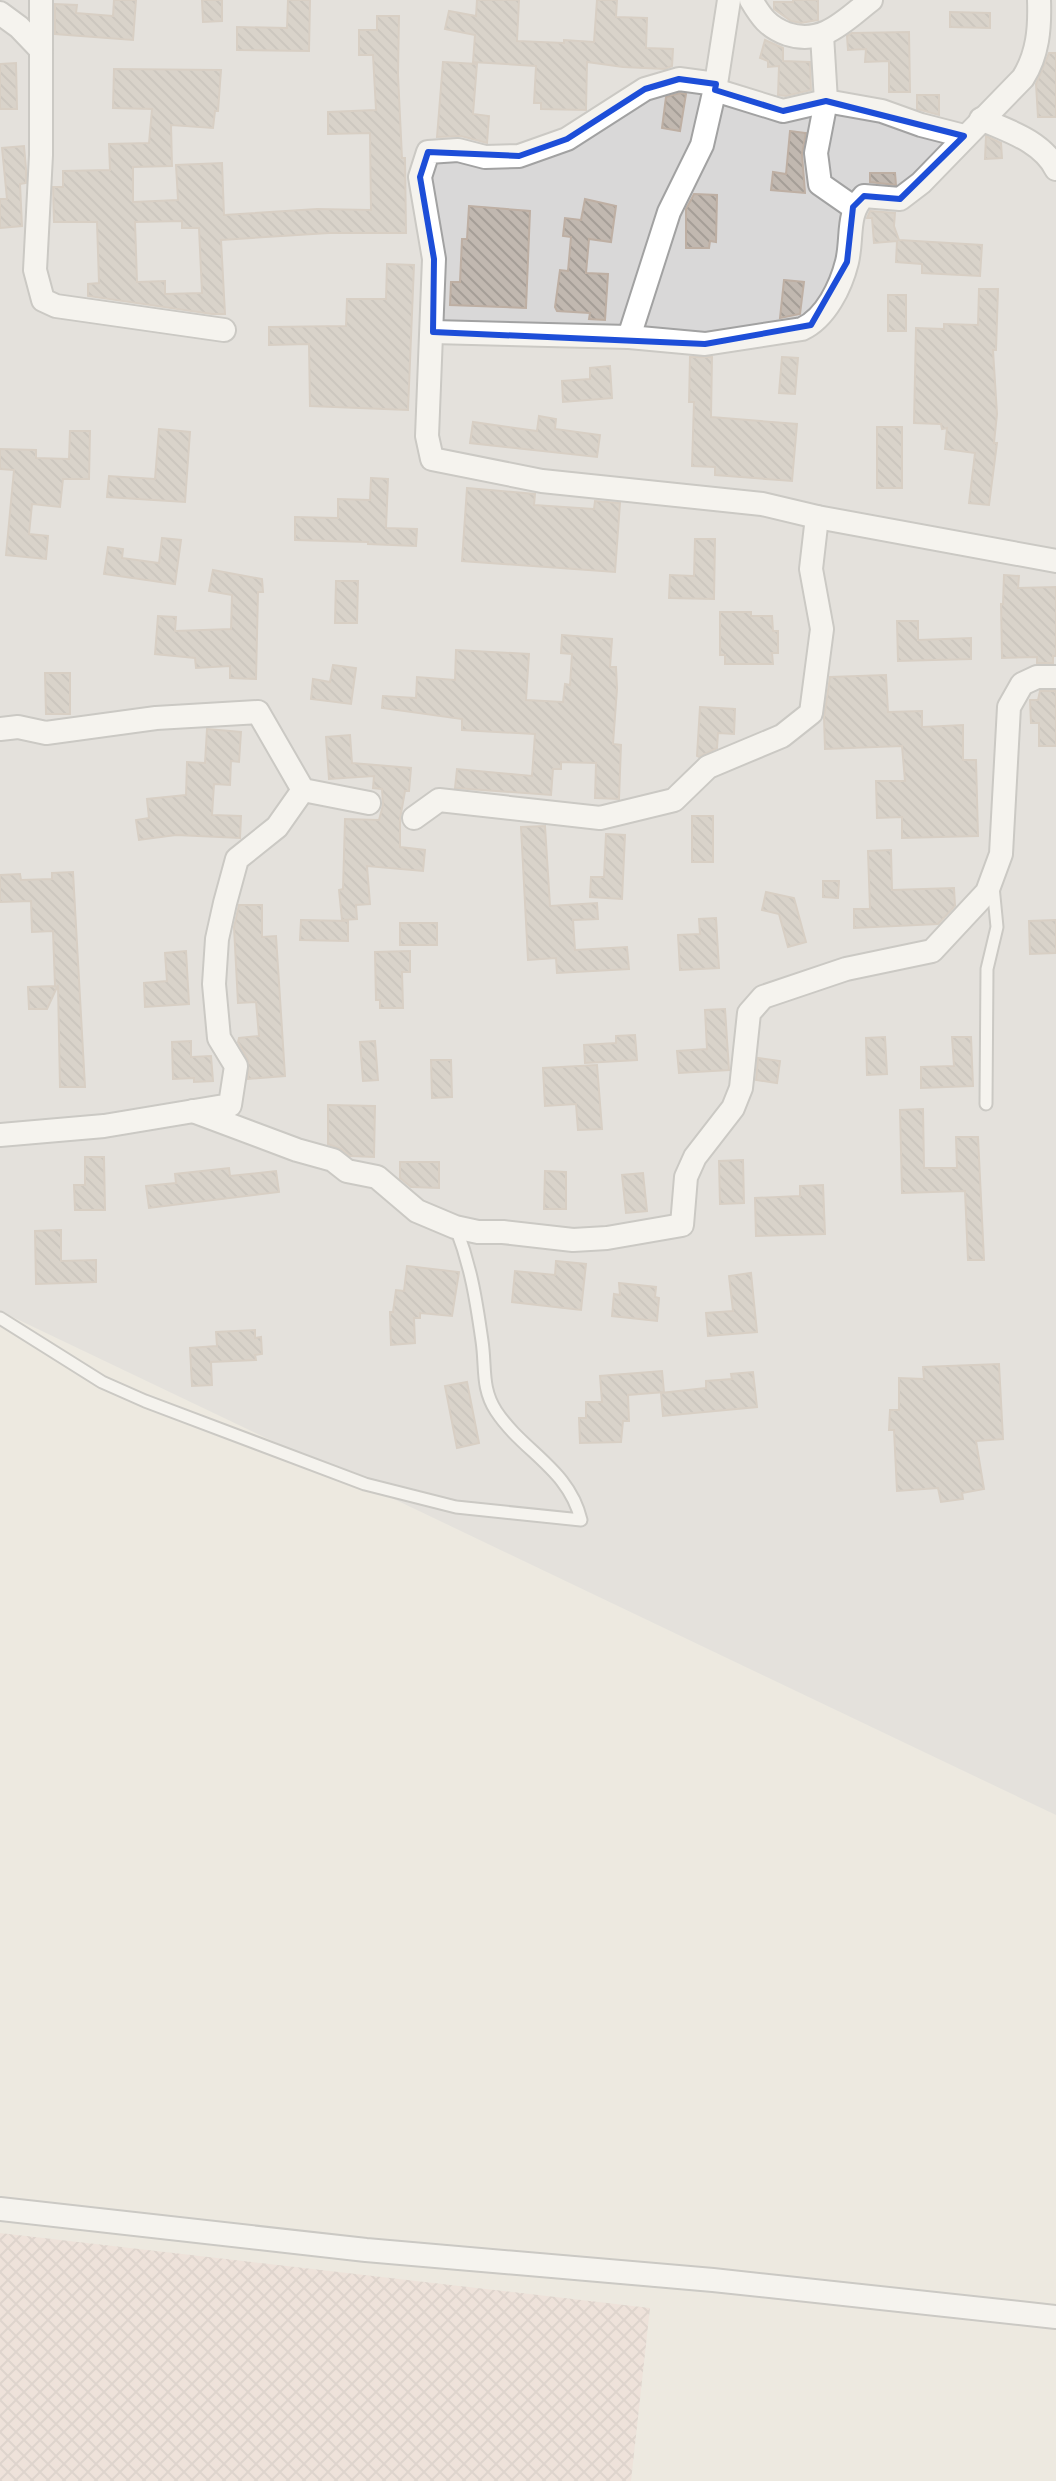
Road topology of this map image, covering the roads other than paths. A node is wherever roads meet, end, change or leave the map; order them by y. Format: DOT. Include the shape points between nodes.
graph roads {
  1 [pos="41,0"];
  2 [pos="729,0"];
  3 [pos="751,0"];
  4 [pos="871,0"];
  5 [pos="1039,0"];
  6 [pos="0,13"];
  7 [pos="822,35"];
  8 [pos="41,50"];
  9 [pos="715,87"];
  10 [pos="826,101"];
  11 [pos="981,119"];
  12 [pos="964,136"];
  13 [pos="1055,164"];
  14 [pos="853,207"];
  15 [pos="224,330"];
  16 [pos="433,332"];
  17 [pos="629,337"];
  18 [pos="817,517"];
  19 [pos="1056,561"];
  20 [pos="1056,677"];
  21 [pos="0,729"];
  22 [pos="303,790"];
  23 [pos="369,803"];
  24 [pos="414,818"];
  25 [pos="993,877"];
  26 [pos="986,1104"];
  27 [pos="193,1111"];
  28 [pos="0,1135"];
  29 [pos="455,1227"];
  30 [pos="0,1318"];
  31 [pos="0,2209"];
  32 [pos="1056,2317"];
  1 -- 8 [label="street"];
  2 -- 9 [label="street"];
  3 -- 7 [label="street" via="773,28 798,37"];
  4 -- 7 [label="street"];
  5 -- 11 [label="street" via="1031,64"];
  6 -- 8 [label="street"];
  7 -- 10 [label="street"];
  8 -- 15 [label="street" via="35,270 43,300"];
  9 -- 10 [label="street" via="783,111"];
  9 -- 16 [label="street" via="679,79 645,89 567,139 519,156 428,152 420,177 434,259"];
  9 -- 17 [label="street" via="702,145 669,212"];
  10 -- 12 [label="street" via="882,111"];
  10 -- 14 [label="street" via="816,153 820,184"];
  11 -- 12 [label="street"];
  11 -- 13 [label="street" via="1024,138"];
  12 -- 14 [label="street" via="900,199 864,196"];
  14 -- 17 [label="street" via="847,262 834,296 811,325 705,344"];
  16 -- 17 [label="street"];
  16 -- 18 [label="street" via="427,436 432,459 542,481 762,504"];
  18 -- 19 [label="street"];
  18 -- 24 [label="street" via="811,569 822,629 811,713 782,736 708,767 674,800 600,818 439,800"];
  20 -- 25 [label="street" via="1022,684 1009,707 1001,854"];
  21 -- 22 [label="street" via="46,733 156,718 258,712"];
  22 -- 23 [label="street"];
  22 -- 27 [label="street" via="277,827 237,859 217,939 214,984 219,1038 236,1066 230,1105"];
  25 -- 26 [label="lane" via="997,927 987,969"];
  25 -- 29 [label="street" via="987,892 932,951 846,969 763,997 749,1013 741,1088 733,1108 686,1177 682,1225 573,1240"];
  27 -- 28 [label="street"];
  27 -- 29 [label="street" via="333,1160 347,1171 377,1177 417,1211"];
  29 -- 30 [label="lane" via="475,1291 484,1387 497,1413 564,1482 576,1499 581,1520 456,1507 365,1484 102,1382"];
  31 -- 32 [label="street"];
}
